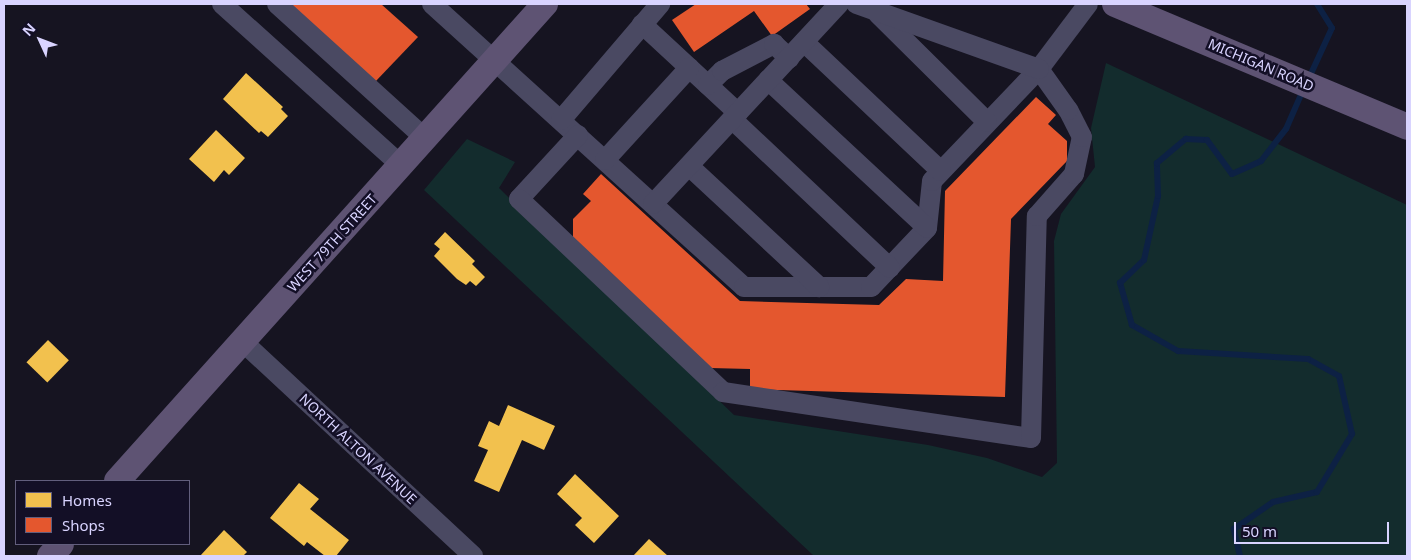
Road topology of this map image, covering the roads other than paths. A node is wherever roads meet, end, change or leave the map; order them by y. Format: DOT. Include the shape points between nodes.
graph roads {
  1 [pos="222,4"];
  2 [pos="277,4"];
  3 [pos="545,4"];
  4 [pos="660,4"];
  5 [pos="839,4"];
  6 [pos="1088,4"];
  7 [pos="1115,4"];
  8 [pos="440,6"];
  9 [pos="865,6"];
  10 [pos="642,24"];
  11 [pos="804,42"];
  12 [pos="789,58"];
  13 [pos="495,60"];
  14 [pos="689,68"];
  15 [pos="1039,69"];
  16 [pos="768,80"];
  17 [pos="708,86"];
  18 [pos="735,116"];
  19 [pos="561,120"];
  20 [pos="987,122"];
  21 [pos="1407,126"];
  22 [pos="578,135"];
  23 [pos="425,138"];
  24 [pos="605,160"];
  25 [pos="401,165"];
  26 [pos="689,166"];
  27 [pos="941,171"];
  28 [pos="653,204"];
  29 [pos="927,228"];
  30 [pos="890,268"];
  31 [pos="819,287"];
  32 [pos="243,342"];
  33 [pos="119,480"];
  34 [pos="60,545"];
  35 [pos="50,556"];
  36 [pos="473,556"];
  1 -- 25 [label="street"];
  2 -- 23 [label="street"];
  3 -- 13 [label="main road, WEST 79TH STREET"];
  4 -- 10 [label="street"];
  5 -- 11 [label="street"];
  6 -- 15 [label="street"];
  7 -- 21 [label="main road, MICHIGAN ROAD"];
  8 -- 13 [label="street"];
  9 -- 15 [label="street"];
  9 -- 20 [label="street"];
  10 -- 14 [label="street"];
  10 -- 19 [label="street"];
  11 -- 12 [label="street"];
  11 -- 27 [label="street"];
  12 -- 16 [label="street"];
  12 -- 17 [label="street" via="774,44 722,71"];
  13 -- 19 [label="street"];
  13 -- 23 [label="main road, WEST 79TH STREET"];
  14 -- 17 [label="street"];
  14 -- 24 [label="street"];
  15 -- 20 [label="street"];
  15 -- 22 [label="street" via="1068,110 1082,137 1074,174 1037,216 1030,438 724,392 519,199"];
  16 -- 18 [label="street"];
  16 -- 29 [label="street"];
  17 -- 18 [label="street"];
  18 -- 26 [label="street"];
  18 -- 30 [label="street"];
  19 -- 22 [label="street"];
  20 -- 27 [label="street"];
  22 -- 24 [label="street"];
  23 -- 25 [label="main road, WEST 79TH STREET"];
  24 -- 28 [label="street"];
  25 -- 32 [label="main road, WEST 79TH STREET"];
  26 -- 28 [label="street"];
  26 -- 31 [label="street"];
  27 -- 29 [label="street" via="932,182"];
  28 -- 31 [label="street" via="744,287"];
  29 -- 30 [label="street"];
  30 -- 31 [label="street" via="871,287"];
  32 -- 33 [label="main road, WEST 79TH STREET"];
  32 -- 36 [label="street, NORTH ALTON AVENUE"];
  34 -- 35 [label="main road"];
}
